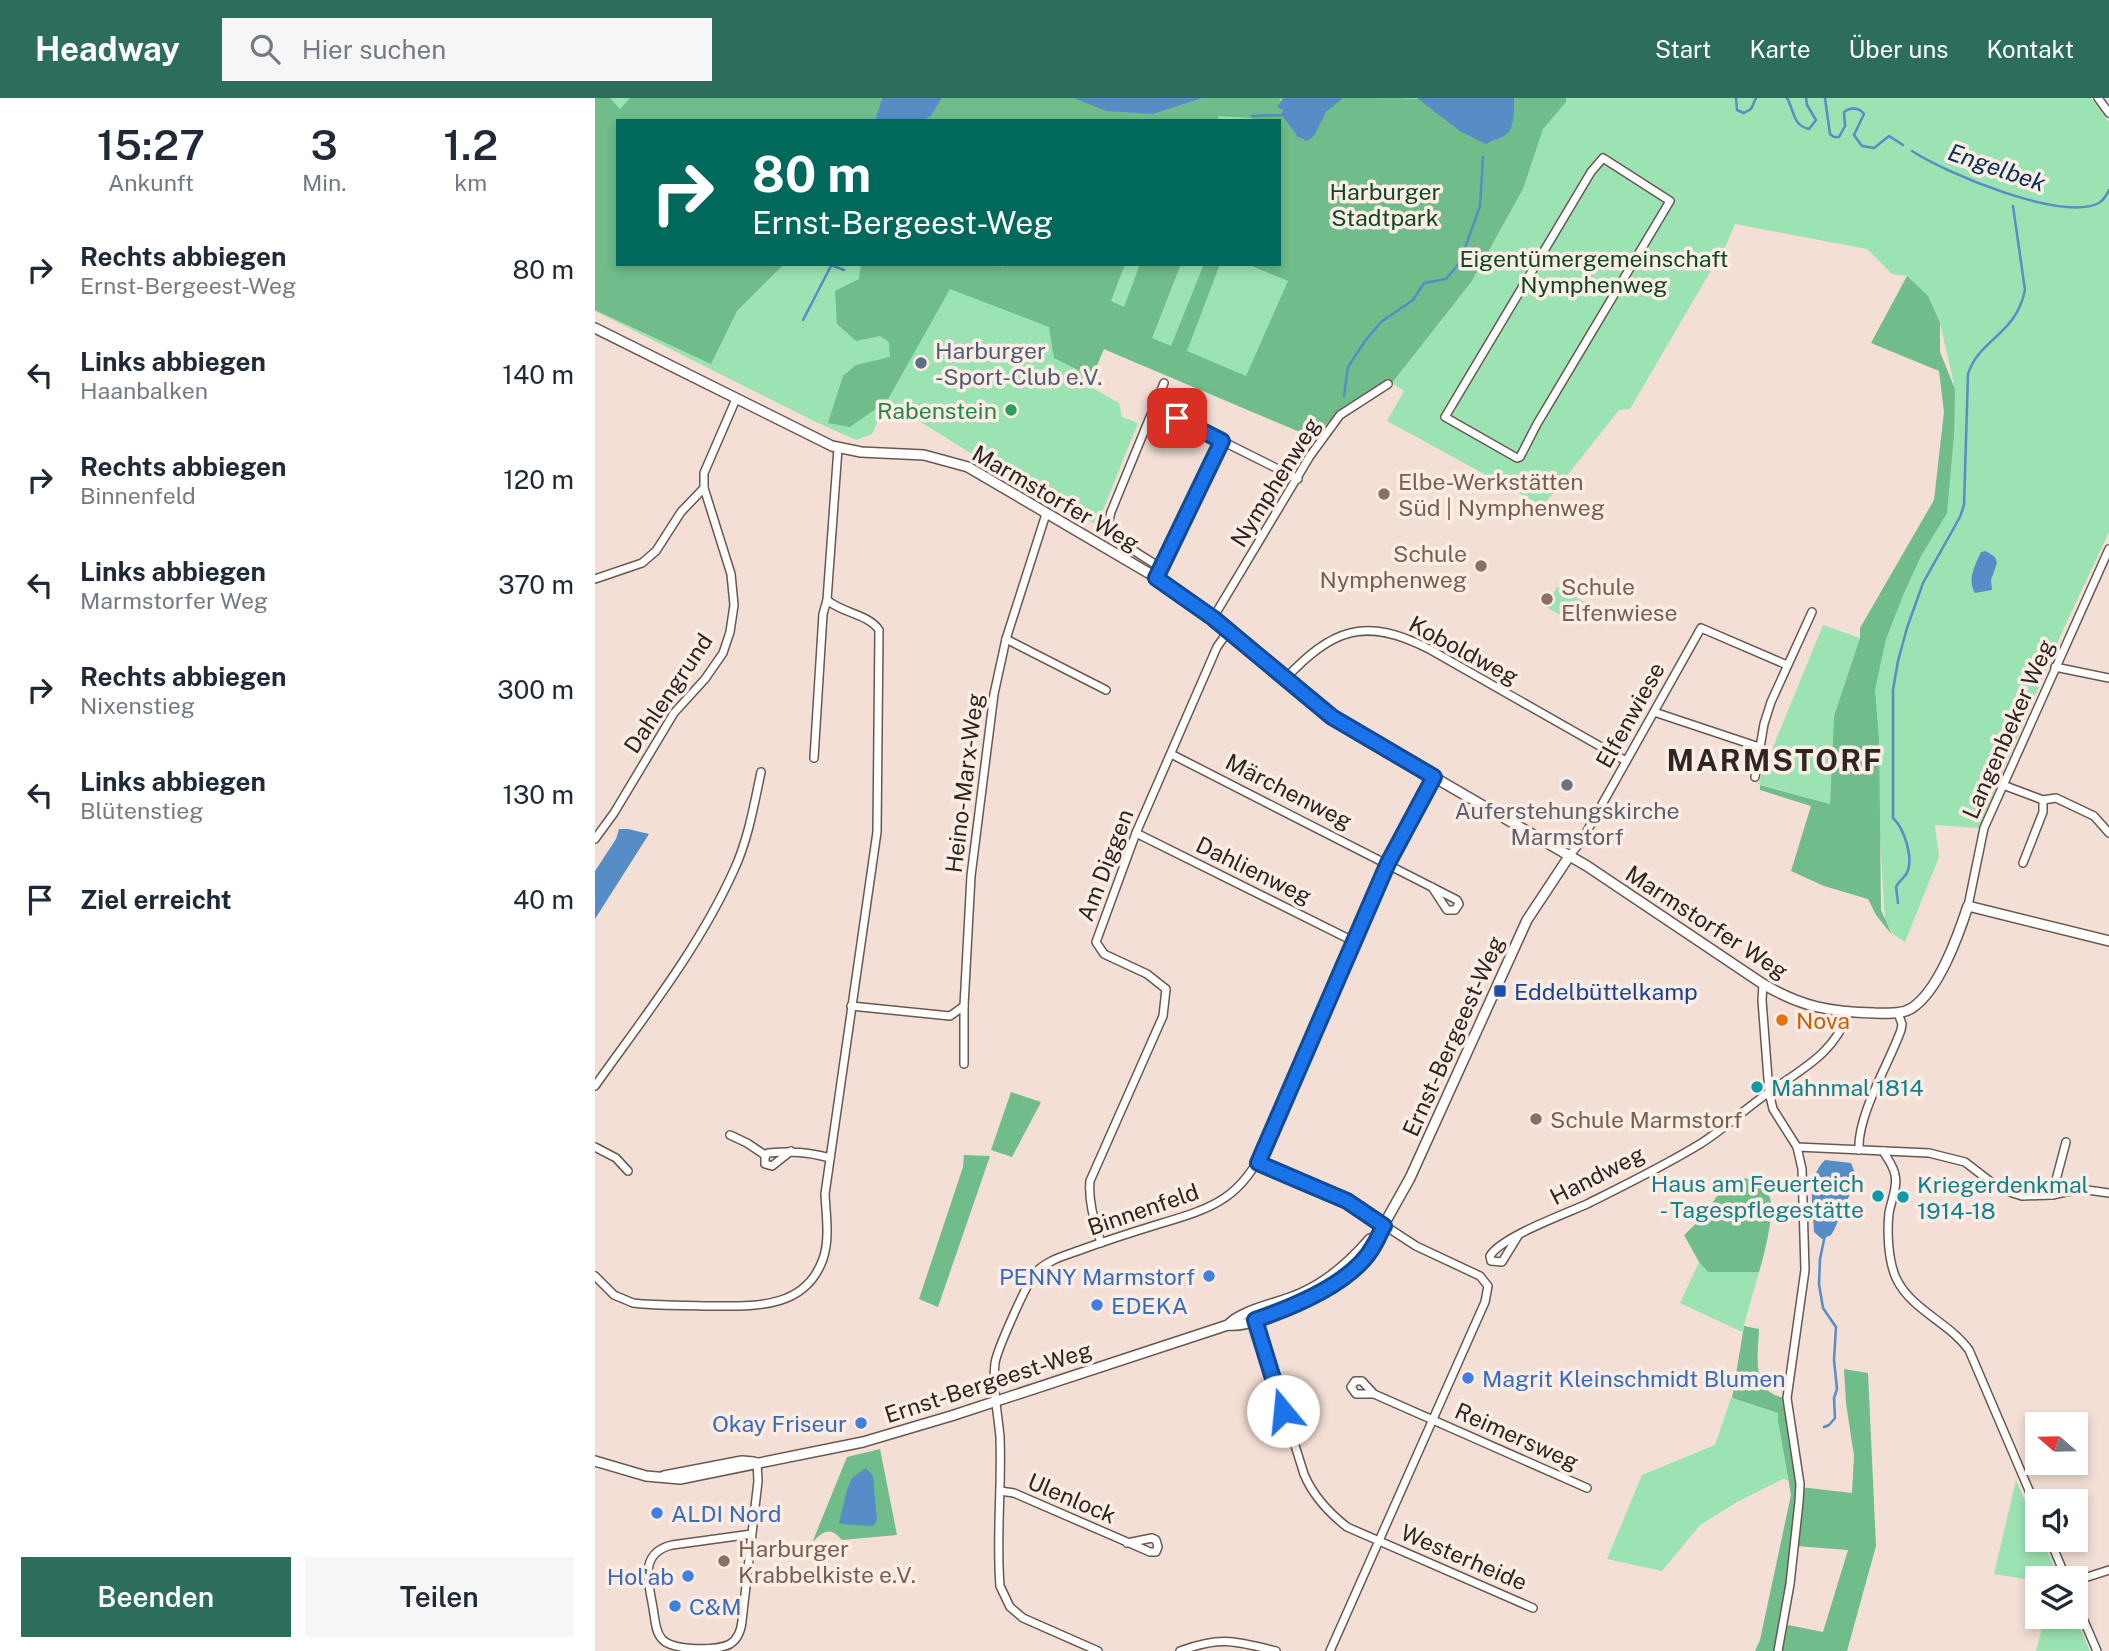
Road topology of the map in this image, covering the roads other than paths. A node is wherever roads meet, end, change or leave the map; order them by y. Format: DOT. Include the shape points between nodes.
graph roads {
  1 [pos="2098,98"];
  2 [pos="2109,113"];
  3 [pos="595,329"];
  4 [pos="1164,383"];
  5 [pos="1388,384"];
  6 [pos="736,399"];
  7 [pos="1154,407"];
  8 [pos="1445,417"];
  9 [pos="1222,441"];
  10 [pos="838,448"];
  11 [pos="1298,479"];
  12 [pos="704,488"];
  13 [pos="1047,514"];
  14 [pos="2109,550"];
  15 [pos="1161,568"];
  16 [pos="1156,578"];
  17 [pos="595,579"];
  18 [pos="827,600"];
  19 [pos="1812,612"];
  20 [pos="1213,618"];
  21 [pos="1229,631"];
  22 [pos="1006,639"];
  23 [pos="1787,665"];
  24 [pos="2055,667"];
  25 [pos="2109,678"];
  26 [pos="1285,679"];
  27 [pos="1106,690"];
  28 [pos="1654,712"];
  29 [pos="1759,747"];
  30 [pos="1171,754"];
  31 [pos="814,758"];
  32 [pos="1626,761"];
  33 [pos="761,772"];
  34 [pos="1434,777"];
  35 [pos="1755,777"];
  36 [pos="2003,785"];
  37 [pos="2043,800"];
  38 [pos="1136,833"];
  39 [pos="2109,833"];
  40 [pos="595,839"];
  41 [pos="1570,855"];
  42 [pos="1388,863"];
  43 [pos="2022,863"];
  44 [pos="1432,887"];
  45 [pos="1968,906"];
  46 [pos="2109,941"];
  47 [pos="1355,942"];
  48 [pos="1763,984"];
  49 [pos="851,1006"];
  50 [pos="964,1006"];
  51 [pos="1848,1012"];
  52 [pos="1898,1013"];
  53 [pos="964,1064"];
  54 [pos="595,1086"];
  55 [pos="1769,1092"];
  56 [pos="730,1135"];
  57 [pos="2066,1142"];
  58 [pos="595,1147"];
  59 [pos="1797,1147"];
  60 [pos="1859,1150"];
  61 [pos="791,1151"];
  62 [pos="1884,1151"];
  63 [pos="765,1155"];
  64 [pos="830,1158"];
  65 [pos="1258,1163"];
  66 [pos="628,1171"];
  67 [pos="2109,1194"];
  68 [pos="2052,1195"];
  69 [pos="1384,1226"];
  70 [pos="1518,1236"];
  71 [pos="1101,1243"];
  72 [pos="595,1276"];
  73 [pos="1254,1316"];
  74 [pos="1374,1394"];
  75 [pos="997,1401"];
  76 [pos="1432,1418"];
  77 [pos="595,1461"];
  78 [pos="757,1462"];
  79 [pos="1587,1488"];
  80 [pos="2028,1489"];
  81 [pos="1000,1491"];
  82 [pos="752,1534"];
  83 [pos="1379,1541"];
  84 [pos="1128,1543"];
  85 [pos="2109,1570"];
  86 [pos="2088,1577"];
  87 [pos="1533,1608"];
  88 [pos="2088,1629"];
  89 [pos="1098,1651"];
  90 [pos="1180,1651"];
  91 [pos="1276,1651"];
  92 [pos="1331,1651"];
  93 [pos="1778,1651"];
  94 [pos="2097,1651"];
  1 -- 2 [label="street"];
  3 -- 6 [label="street, Marmstorfer Weg"];
  4 -- 7 [label="street"];
  5 -- 11 [label="street, Nymphenweg" via="1340,415"];
  6 -- 10 [label="street, Marmstorfer Weg"];
  6 -- 12 [label="street" via="704,473"];
  7 -- 9 [label="street"];
  7 -- 15 [label="street, Marmstorfer Weg" via="1109,523 1119,540"];
  8 -- 8 [label="street" via="1591,172 1604,158 1670,201 1520,457"];
  9 -- 11 [label="street"];
  9 -- 15 [label="street"];
  10 -- 13 [label="street, Marmstorfer Weg" via="924,455 961,464"];
  10 -- 18 [label="street"];
  11 -- 20 [label="street, Nymphenweg"];
  12 -- 17 [label="street" via="642,563"];
  12 -- 40 [label="street, Dahlengrund" via="731,574 734,606 730,632 723,653 674,713"];
  13 -- 16 [label="street, Marmstorfer Weg"];
  13 -- 22 [label="street, Heino-Marx-Weg"];
  14 -- 24 [label="street, Langenbeker Weg"];
  15 -- 16 [label="street"];
  16 -- 20 [label="street, Marmstorfer Weg"];
  18 -- 31 [label="street"];
  18 -- 49 [label="street" via="875,624 879,631 877,832"];
  19 -- 23 [label="street"];
  20 -- 21 [label="street, Marmstorfer Weg"];
  21 -- 26 [label="street, Marmstorfer Weg"];
  21 -- 30 [label="street, Am Diggen" via="1217,647"];
  22 -- 27 [label="street"];
  22 -- 50 [label="street, Heino-Marx-Weg" via="975,828"];
  23 -- 28 [label="street, Elfenwiese" via="1702,628"];
  23 -- 29 [label="street"];
  24 -- 25 [label="street"];
  24 -- 36 [label="street, Langenbeker Weg"];
  26 -- 32 [label="street, Koboldweg" via="1329,641 1355,632 1386,631 1429,649"];
  26 -- 34 [label="street, Marmstorfer Weg" via="1339,722"];
  28 -- 29 [label="street"];
  28 -- 32 [label="street, Elfenwiese"];
  29 -- 35 [label="street"];
  30 -- 38 [label="street, Am Diggen"];
  30 -- 42 [label="street, Märchenweg"];
  32 -- 41 [label="street, Elfenwiese"];
  33 -- 54 [label="street" via="735,869 711,915"];
  34 -- 41 [label="street, Marmstorfer Weg"];
  34 -- 42 [label="street, Binnenfeld"];
  36 -- 37 [label="street"];
  36 -- 45 [label="street, Langenbeker Weg" via="1984,828"];
  37 -- 39 [label="street" via="2056,798 2094,816"];
  37 -- 43 [label="street" via="2043,812"];
  38 -- 47 [label="street, Dahlienweg"];
  38 -- 71 [label="street, Am Diggen" via="1096,942 1104,954 1147,974 1166,989 1163,1016 1090,1181"];
  41 -- 48 [label="street, Marmstorfer Weg"];
  41 -- 69 [label="street, Ernst-Bergeest-Weg" via="1522,929"];
  42 -- 44 [label="street"];
  42 -- 47 [label="street, Binnenfeld"];
  45 -- 46 [label="street"];
  45 -- 52 [label="street, Langenbeker Weg" via="1943,970 1918,1003"];
  47 -- 65 [label="street, Binnenfeld"];
  48 -- 51 [label="street, Marmstorfer Weg" via="1803,1004"];
  48 -- 55 [label="street"];
  49 -- 50 [label="street" via="950,1016"];
  49 -- 64 [label="street"];
  50 -- 53 [label="street, Heino-Marx-Weg"];
  51 -- 52 [label="street, Marmstorfer Weg"];
  51 -- 55 [label="street, Handweg" via="1841,1031 1815,1062"];
  52 -- 60 [label="street" via="1900,1032 1864,1118"];
  55 -- 59 [label="street" via="1773,1109"];
  55 -- 70 [label="street, Handweg" via="1701,1143"];
  56 -- 63 [label="street"];
  57 -- 68 [label="street"];
  58 -- 66 [label="street"];
  59 -- 60 [label="street"];
  59 -- 93 [label="street" via="1802,1169 1804,1270 1787,1398 1800,1495"];
  60 -- 62 [label="street"];
  61 -- 63 [label="street"];
  61 -- 63 [label="street" via="772,1166 765,1164"];
  61 -- 64 [label="street"];
  62 -- 68 [label="street" via="1955,1158 2000,1189 2022,1196"];
  62 -- 80 [label="street" via="1896,1177 1889,1214 1896,1279 1913,1302 1969,1350"];
  64 -- 72 [label="street" via="824,1258 798,1293 758,1307 651,1305 614,1295"];
  65 -- 69 [label="street" via="1347,1201"];
  65 -- 71 [label="street, Binnenfeld" via="1248,1178 1216,1204"];
  67 -- 68 [label="street" via="2080,1189"];
  69 -- 73 [label="street, Ernst-Bergeest-Weg" via="1362,1259 1329,1287 1306,1300"];
  69 -- 76 [label="street" via="1481,1276 1488,1284 1487,1297"];
  71 -- 75 [label="street, Binnenfeld" via="1047,1263 1030,1280 997,1356"];
  73 -- 75 [label="street, Ernst-Bergeest-Weg" via="1235,1326"];
  73 -- 83 [label="street, Westerheide" via="1311,1489 1347,1527"];
  74 -- 76 [label="street, Reimersweg"];
  75 -- 78 [label="street, Ernst-Bergeest-Weg" via="863,1442"];
  75 -- 81 [label="street, Binnenfeld"];
  76 -- 79 [label="street, Reimersweg"];
  76 -- 83 [label="street"];
  77 -- 78 [label="street, Ernst-Bergeest-Weg" via="659,1477"];
  78 -- 82 [label="street"];
  81 -- 84 [label="street, Ulenlock"];
  81 -- 89 [label="street, Binnenfeld" via="999,1573 1006,1601 1023,1618"];
  82 -- 82 [label="street" via="672,1545 655,1553 648,1579 656,1628 665,1642 681,1648 720,1648 736,1639"];
  83 -- 87 [label="street, Westerheide"];
  83 -- 92 [label="street"];
  85 -- 86 [label="street"];
  88 -- 94 [label="street"];
  90 -- 91 [label="street" via="1222,1640"];
}
